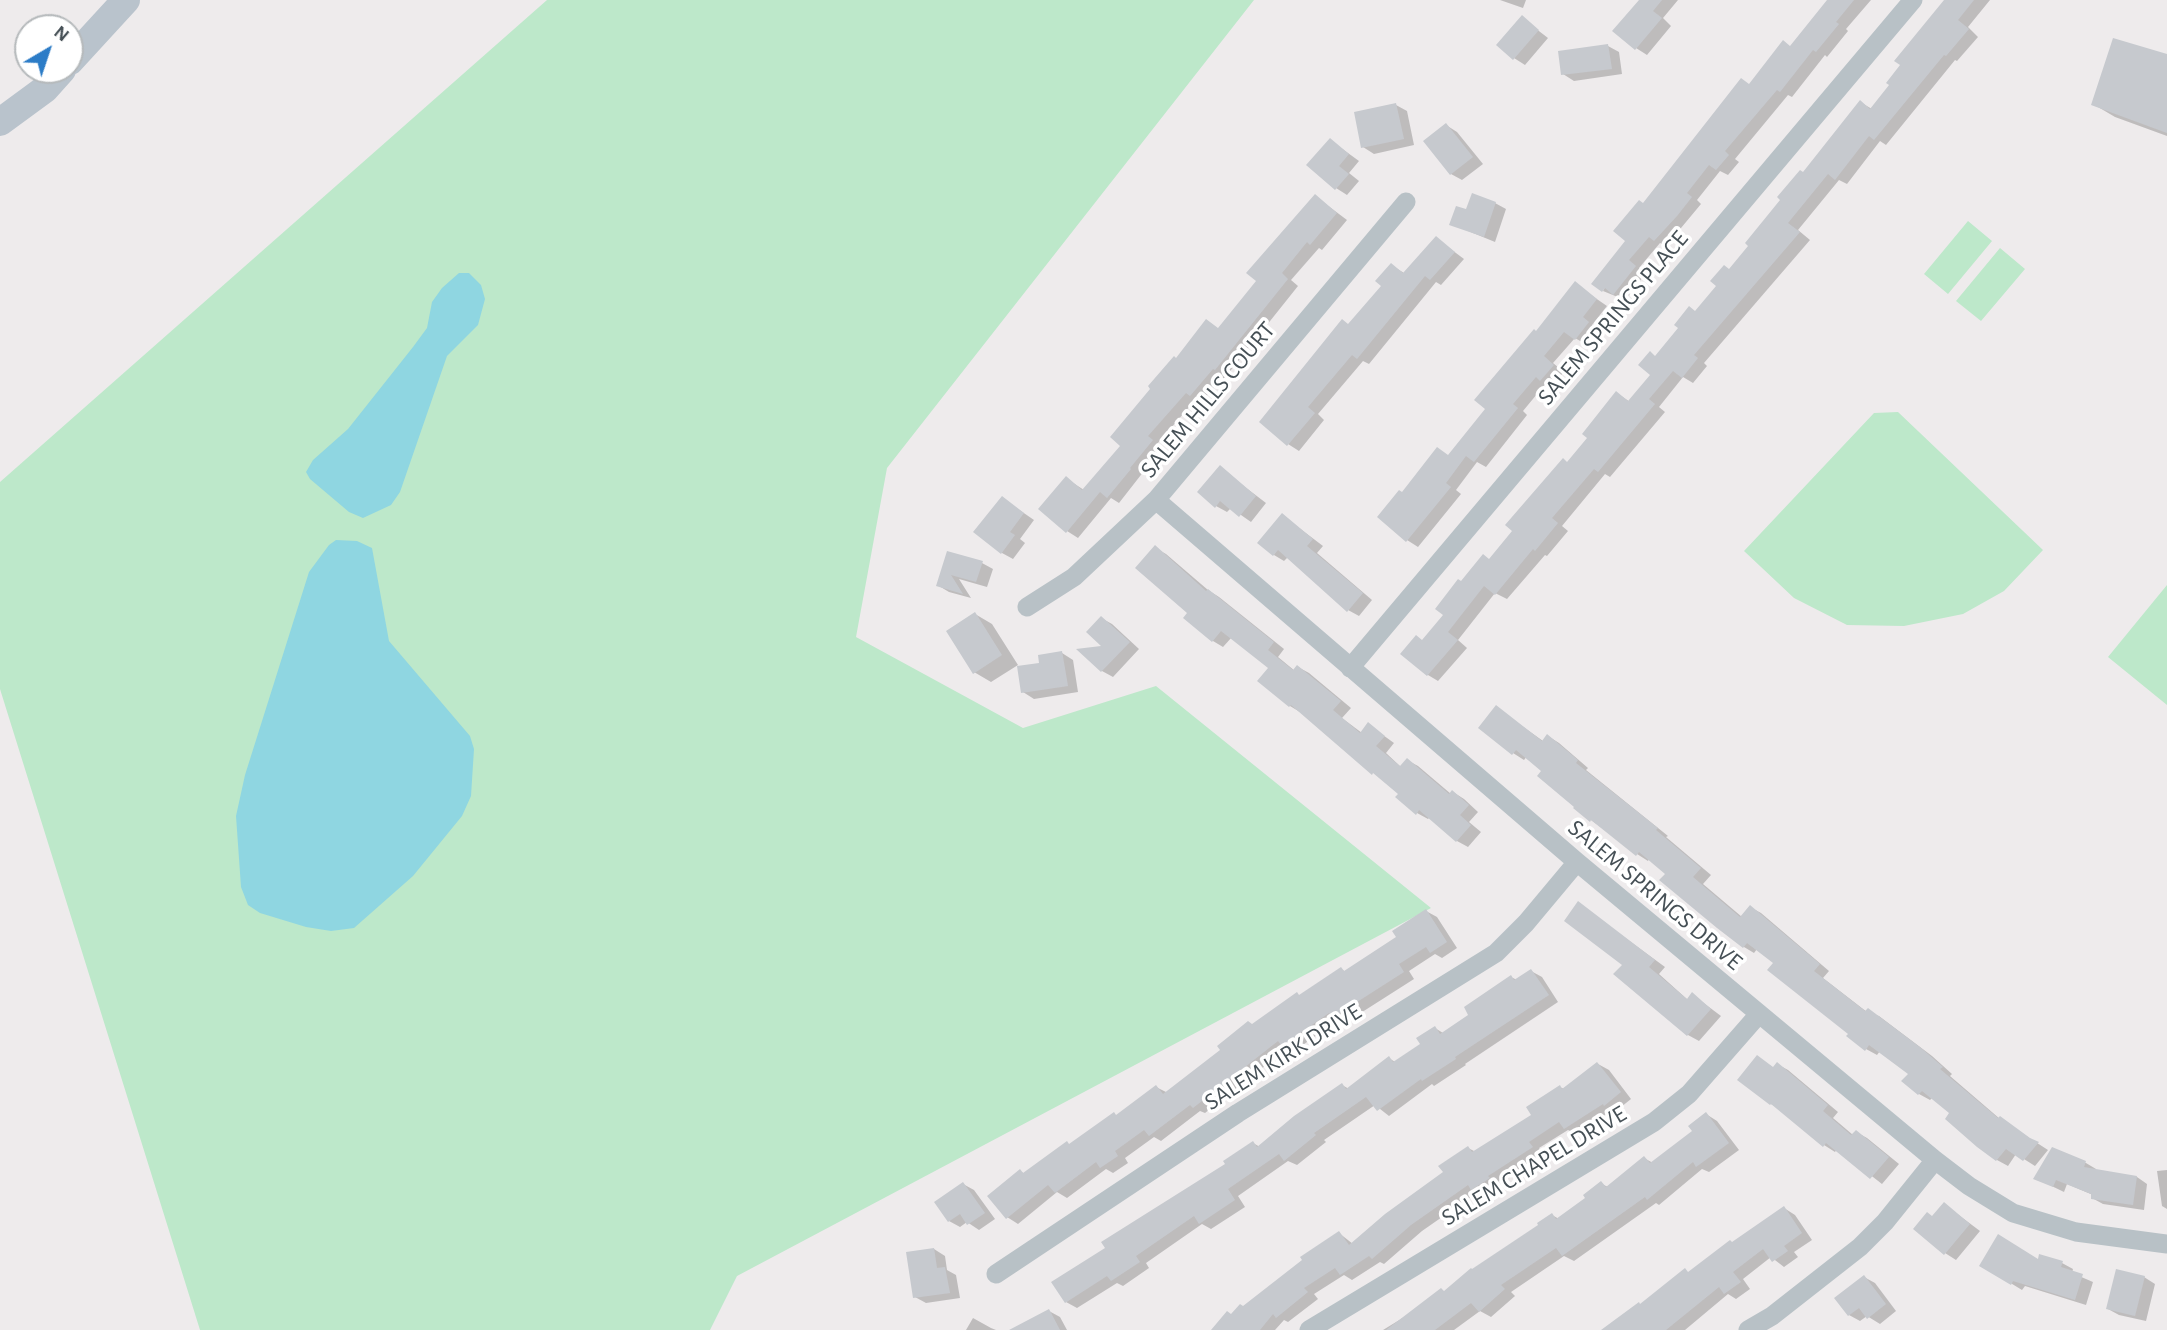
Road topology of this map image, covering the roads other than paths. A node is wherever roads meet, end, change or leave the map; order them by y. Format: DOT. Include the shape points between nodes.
graph roads {
  1 [pos="126,0"];
  2 [pos="1913,0"];
  3 [pos="84,46"];
  4 [pos="49,84"];
  5 [pos="0,122"];
  6 [pos="1406,202"];
  7 [pos="1156,500"];
  8 [pos="1027,607"];
  9 [pos="1350,668"];
  10 [pos="1577,862"];
  11 [pos="1759,1014"];
  12 [pos="1935,1160"];
  13 [pos="2167,1244"];
  14 [pos="996,1274"];
  15 [pos="1777,1323"];
  16 [pos="1309,1330"];
  17 [pos="1748,1330"];
  1 -- 3 [label="main road"];
  2 -- 9 [label="street, SALEM SPRINGS PLACE"];
  4 -- 5 [label="main road"];
  6 -- 7 [label="street, SALEM HILLS COURT"];
  7 -- 8 [label="street, SALEM HILLS COURT" via="1074,577"];
  7 -- 9 [label="street, SALEM SPRINGS DRIVE"];
  9 -- 10 [label="street, SALEM SPRINGS DRIVE"];
  10 -- 11 [label="street, SALEM SPRINGS DRIVE"];
  10 -- 14 [label="street, SALEM KIRK DRIVE" via="1496,953 1238,1113"];
  11 -- 12 [label="street, SALEM SPRINGS DRIVE"];
  11 -- 16 [label="street, SALEM CHAPEL DRIVE" via="1689,1094 1654,1122"];
  12 -- 13 [label="street, SALEM SPRINGS DRIVE" via="2012,1213 2076,1232"];
  12 -- 15 [label="street" via="1885,1222"];
  15 -- 17 [label="street"];
}
